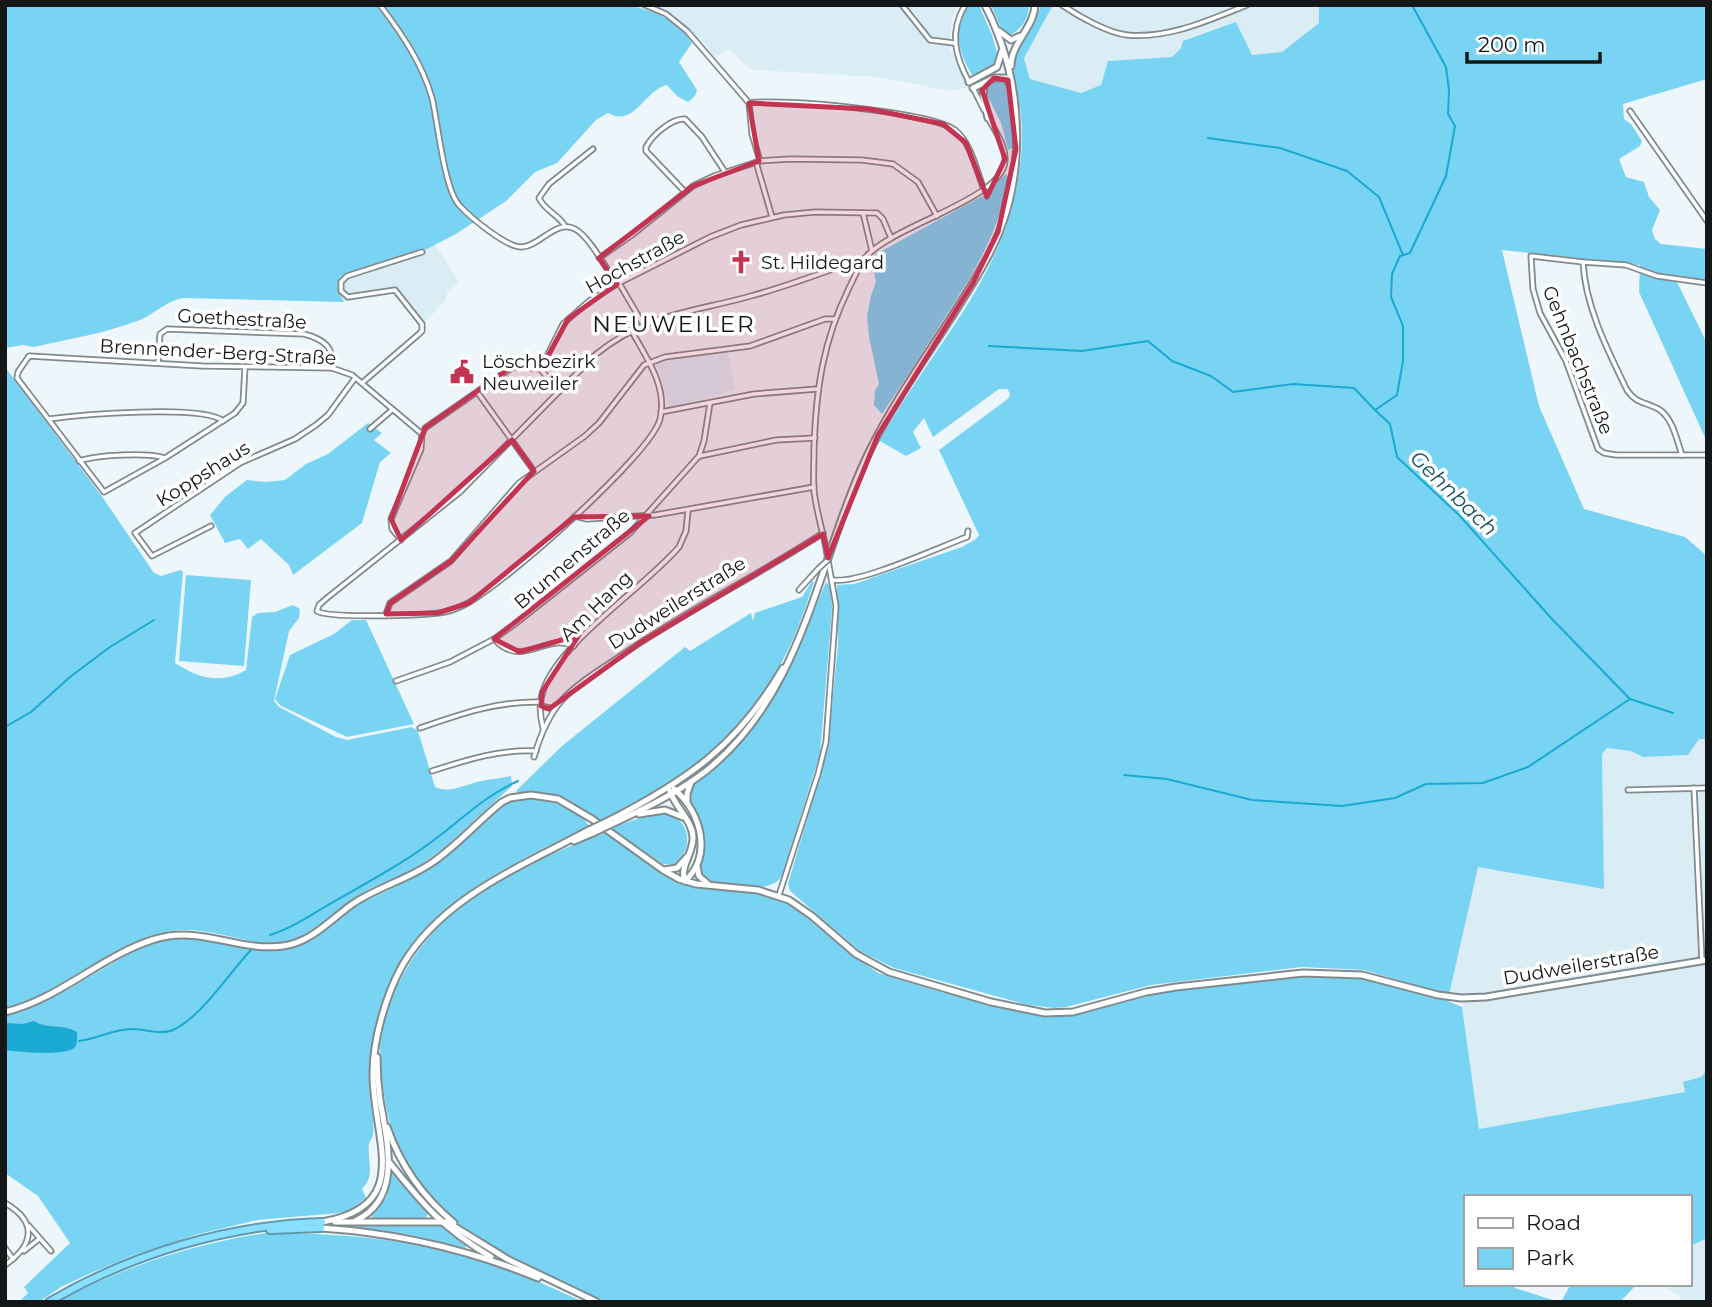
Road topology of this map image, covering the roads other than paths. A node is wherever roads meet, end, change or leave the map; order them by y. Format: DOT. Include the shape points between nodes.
graph roads {
  1 [pos="380,5"];
  2 [pos="645,5"];
  3 [pos="902,5"];
  4 [pos="965,5"];
  5 [pos="985,5"];
  6 [pos="1035,5"];
  7 [pos="1062,5"];
  8 [pos="1247,5"];
  9 [pos="654,6"];
  10 [pos="995,26"];
  11 [pos="1025,31"];
  12 [pos="954,43"];
  13 [pos="1002,44"];
  14 [pos="1011,73"];
  15 [pos="984,83"];
  16 [pos="971,85"];
  17 [pos="1014,92"];
  18 [pos="749,103"];
  19 [pos="1629,111"];
  20 [pos="988,118"];
  21 [pos="593,149"];
  22 [pos="758,162"];
  23 [pos="725,172"];
  24 [pos="984,188"];
  25 [pos="685,192"];
  26 [pos="863,213"];
  27 [pos="937,216"];
  28 [pos="772,217"];
  29 [pos="1707,221"];
  30 [pos="565,226"];
  31 [pos="891,237"];
  32 [pos="872,251"];
  33 [pos="422,252"];
  34 [pos="599,258"];
  35 [pos="1583,262"];
  36 [pos="860,265"];
  37 [pos="618,283"];
  38 [pos="1707,283"];
  39 [pos="835,319"];
  40 [pos="643,324"];
  41 [pos="631,330"];
  42 [pos="649,362"];
  43 [pos="158,363"];
  44 [pos="244,367"];
  45 [pos="332,368"];
  46 [pos="539,368"];
  47 [pos="355,378"];
  48 [pos="362,383"];
  49 [pos="817,390"];
  50 [pos="560,391"];
  51 [pos="477,393"];
  52 [pos="710,403"];
  53 [pos="392,410"];
  54 [pos="662,412"];
  55 [pos="48,420"];
  56 [pos="223,421"];
  57 [pos="370,429"];
  58 [pos="422,433"];
  59 [pos="815,438"];
  60 [pos="512,440"];
  61 [pos="1682,455"];
  62 [pos="1707,455"];
  63 [pos="699,456"];
  64 [pos="165,458"];
  65 [pos="79,461"];
  66 [pos="534,471"];
  67 [pos="814,487"];
  68 [pos="688,511"];
  69 [pos="575,516"];
  70 [pos="644,516"];
  71 [pos="211,526"];
  72 [pos="968,531"];
  73 [pos="823,533"];
  74 [pos="401,540"];
  75 [pos="828,560"];
  76 [pos="833,580"];
  77 [pos="799,590"];
  78 [pos="386,614"];
  79 [pos="494,639"];
  80 [pos="797,645"];
  81 [pos="574,646"];
  82 [pos="396,681"];
  83 [pos="541,704"];
  84 [pos="554,709"];
  85 [pos="420,729"];
  86 [pos="543,730"];
  87 [pos="536,751"];
  88 [pos="534,757"];
  89 [pos="432,771"];
  90 [pos="692,780"];
  91 [pos="1707,788"];
  92 [pos="1694,789"];
  93 [pos="1628,790"];
  94 [pos="672,791"];
  95 [pos="688,806"];
  96 [pos="623,819"];
  97 [pos="686,819"];
  98 [pos="612,821"];
  99 [pos="689,854"];
  100 [pos="696,863"];
  101 [pos="663,870"];
  102 [pos="685,881"];
  103 [pos="710,886"];
  104 [pos="779,895"];
  105 [pos="1704,961"];
  106 [pos="5,1012"];
  107 [pos="377,1045"];
  108 [pos="383,1117"];
  109 [pos="381,1143"];
  110 [pos="388,1161"];
  111 [pos="5,1203"];
  112 [pos="25,1222"];
  113 [pos="352,1222"];
  114 [pos="440,1222"];
  115 [pos="321,1225"];
  116 [pos="464,1232"];
  117 [pos="39,1239"];
  118 [pos="5,1248"];
  119 [pos="51,1251"];
  120 [pos="22,1252"];
  121 [pos="13,1259"];
  122 [pos="501,1263"];
  123 [pos="5,1265"];
  124 [pos="48,1302"];
  125 [pos="597,1302"];
  1 -- 30 [label="street" via="412,50 426,81 454,200 516,247 528,246"];
  2 -- 9 [label="street"];
  3 -- 12 [label="street" via="930,40"];
  4 -- 12 [label="street"];
  5 -- 10 [label="main road"];
  6 -- 11 [label="main road"];
  7 -- 8 [label="street" via="1128,35 1185,29"];
  9 -- 18 [label="street" via="687,31"];
  10 -- 11 [label="main road" via="1011,40"];
  10 -- 13 [label="main road"];
  11 -- 14 [label="main road" via="1012,55"];
  12 -- 16 [label="street"];
  13 -- 14 [label="main road"];
  13 -- 16 [label="main road" via="997,67"];
  14 -- 17 [label="main road"];
  15 -- 16 [label="main road"];
  15 -- 17 [label="main road" via="1003,77"];
  15 -- 20 [label="main road"];
  16 -- 20 [label="street"];
  17 -- 80 [label="main road" via="1015,164 998,232 973,284 868,454"];
  18 -- 22 [label="street"];
  18 -- 24 [label="street" via="869,109 943,124 962,137"];
  19 -- 29 [label="street"];
  20 -- 24 [label="street" via="1005,159 999,176"];
  21 -- 30 [label="street" via="549,184 540,198"];
  22 -- 23 [label="street"];
  22 -- 27 [label="street" via="862,160 893,164 918,182"];
  22 -- 28 [label="street"];
  23 -- 25 [label="street"];
  23 -- 25 [label="street" via="702,137 685,118 678,118 661,130 646,151"];
  24 -- 27 [label="street"];
  25 -- 34 [label="street"];
  26 -- 28 [label="street, Hochstraße" via="804,212"];
  26 -- 31 [label="street" via="879,215"];
  26 -- 32 [label="street"];
  27 -- 31 [label="street"];
  28 -- 37 [label="street, Hochstraße" via="727,229"];
  30 -- 34 [label="street" via="580,231"];
  31 -- 32 [label="street"];
  32 -- 36 [label="street"];
  33 -- 48 [label="street" via="352,274 341,282 341,291 348,297 395,290 422,327"];
  34 -- 37 [label="street"];
  35 -- 38 [label="street" via="1626,265 1657,276"];
  35 -- 61 [label="street" via="1590,300 1628,390 1637,401 1666,415"];
  35 -- 61 [label="street, Gehnbachstraße" via="1531,256 1540,313 1566,361 1598,449 1608,454"];
  36 -- 39 [label="street"];
  36 -- 40 [label="street" via="849,263 782,287"];
  37 -- 40 [label="street"];
  37 -- 46 [label="street, Hochstraße" via="568,319"];
  39 -- 42 [label="street" via="750,346"];
  39 -- 49 [label="street"];
  40 -- 41 [label="street"];
  41 -- 42 [label="street"];
  41 -- 50 [label="street" via="595,355"];
  42 -- 54 [label="street" via="661,394"];
  42 -- 66 [label="street" via="599,423"];
  43 -- 44 [label="street, Brennender-Berg-Straße"];
  43 -- 45 [label="street, Goethestraße" via="160,334 167,329 304,334 327,344"];
  43 -- 55 [label="street, Brennender-Berg-Straße" via="29,356 17,378"];
  44 -- 45 [label="street, Brennender-Berg-Straße"];
  44 -- 56 [label="street" via="243,403"];
  45 -- 47 [label="street, Brennender-Berg-Straße"];
  46 -- 50 [label="street"];
  46 -- 51 [label="street" via="513,367"];
  47 -- 48 [label="street, Brennender-Berg-Straße"];
  47 -- 71 [label="street, Koppshaus" via="316,425 240,463 135,533 152,556"];
  48 -- 53 [label="street, Brennender-Berg-Straße"];
  49 -- 52 [label="street" via="765,392"];
  49 -- 59 [label="street"];
  50 -- 60 [label="street"];
  51 -- 58 [label="street"];
  51 -- 60 [label="street"];
  52 -- 54 [label="street"];
  52 -- 63 [label="street, Brunnenstraße"];
  53 -- 57 [label="street"];
  53 -- 58 [label="street, Brennender-Berg-Straße"];
  54 -- 69 [label="street" via="647,444"];
  55 -- 56 [label="street" via="144,412 216,416"];
  55 -- 65 [label="street"];
  56 -- 64 [label="street"];
  58 -- 74 [label="street" via="421,449 391,519"];
  59 -- 63 [label="street" via="776,440"];
  59 -- 67 [label="street"];
  60 -- 66 [label="street"];
  60 -- 74 [label="street" via="460,492"];
  61 -- 62 [label="street, Gehnbachstraße"];
  63 -- 70 [label="street, Brunnenstraße"];
  64 -- 65 [label="street"];
  64 -- 65 [label="street" via="104,492"];
  66 -- 78 [label="street" via="500,502 451,561 393,600"];
  67 -- 68 [label="street"];
  67 -- 73 [label="street"];
  68 -- 70 [label="street"];
  68 -- 81 [label="street, Am Hang" via="679,547"];
  69 -- 70 [label="street"];
  69 -- 78 [label="street" via="469,603 438,613"];
  70 -- 79 [label="street, Brunnenstraße" via="588,568"];
  72 -- 76 [label="street" via="967,537 895,564 845,581"];
  73 -- 75 [label="street, bridge"];
  73 -- 84 [label="street, Dudweilerstraße" via="640,642 589,677"];
  74 -- 78 [label="street" via="317,611 324,615"];
  75 -- 76 [label="street, bridge"];
  75 -- 77 [label="street, bridge"];
  76 -- 104 [label="street" via="836,606 824,750"];
  79 -- 81 [label="street" via="505,649 520,652 555,642"];
  79 -- 82 [label="street, Brunnenstraße" via="450,662"];
  80 -- 90 [label="main road" via="754,721"];
  80 -- 94 [label="main road" via="740,729"];
  81 -- 83 [label="street, Am Hang" via="547,681"];
  83 -- 84 [label="street"];
  83 -- 85 [label="street" via="484,706"];
  83 -- 86 [label="street, Am Hang"];
  84 -- 86 [label="street, Dudweilerstraße"];
  86 -- 87 [label="street, Dudweilerstraße"];
  87 -- 88 [label="street, Dudweilerstraße"];
  87 -- 89 [label="street" via="495,753"];
  90 -- 94 [label="main road"];
  90 -- 95 [label="main road"];
  91 -- 92 [label="street"];
  92 -- 93 [label="street"];
  92 -- 105 [label="street"];
  94 -- 95 [label="main road"];
  94 -- 96 [label="main road"];
  94 -- 97 [label="main road"];
  94 -- 98 [label="main road"];
  95 -- 100 [label="main road" via="702,837"];
  96 -- 97 [label="main road" via="659,810"];
  96 -- 98 [label="main road"];
  97 -- 99 [label="main road" via="693,834"];
  98 -- 107 [label="main road, bridge" via="527,863 447,913 402,966 385,1007"];
  99 -- 101 [label="main road" via="677,868"];
  99 -- 102 [label="main road" via="682,874"];
  100 -- 102 [label="main road"];
  100 -- 103 [label="main road" via="699,876"];
  101 -- 102 [label="main road"];
  101 -- 106 [label="main road" via="568,804 541,795 521,796 502,802 439,858 360,899 305,939 259,947 188,934 166,936 133,947 66,986"];
  102 -- 103 [label="main road"];
  103 -- 104 [label="main road"];
  104 -- 105 [label="main road, Dudweilerstraße" via="878,968 1032,1011 1073,1012 1176,987 1316,973 1362,975 1438,995 1486,997"];
  107 -- 108 [label="main road"];
  107 -- 109 [label="main road" via="373,1074"];
  108 -- 110 [label="main road"];
  108 -- 116 [label="main road" via="412,1178"];
  109 -- 110 [label="main road"];
  109 -- 115 [label="main road" via="381,1177 373,1197 351,1215"];
  110 -- 113 [label="main road" via="382,1198"];
  110 -- 114 [label="main road"];
  111 -- 112 [label="street"];
  112 -- 117 [label="street"];
  112 -- 120 [label="street" via="28,1237"];
  113 -- 114 [label="main road"];
  113 -- 115 [label="main road"];
  114 -- 116 [label="main road"];
  114 -- 122 [label="main road"];
  115 -- 122 [label="main road" via="447,1246"];
  115 -- 124 [label="highway" via="233,1233 130,1261"];
  116 -- 125 [label="main road" via="509,1260"];
  117 -- 119 [label="street"];
  117 -- 120 [label="street"];
  118 -- 121 [label="street"];
  120 -- 121 [label="street"];
  121 -- 123 [label="street"];
  122 -- 125 [label="main road"];
}
